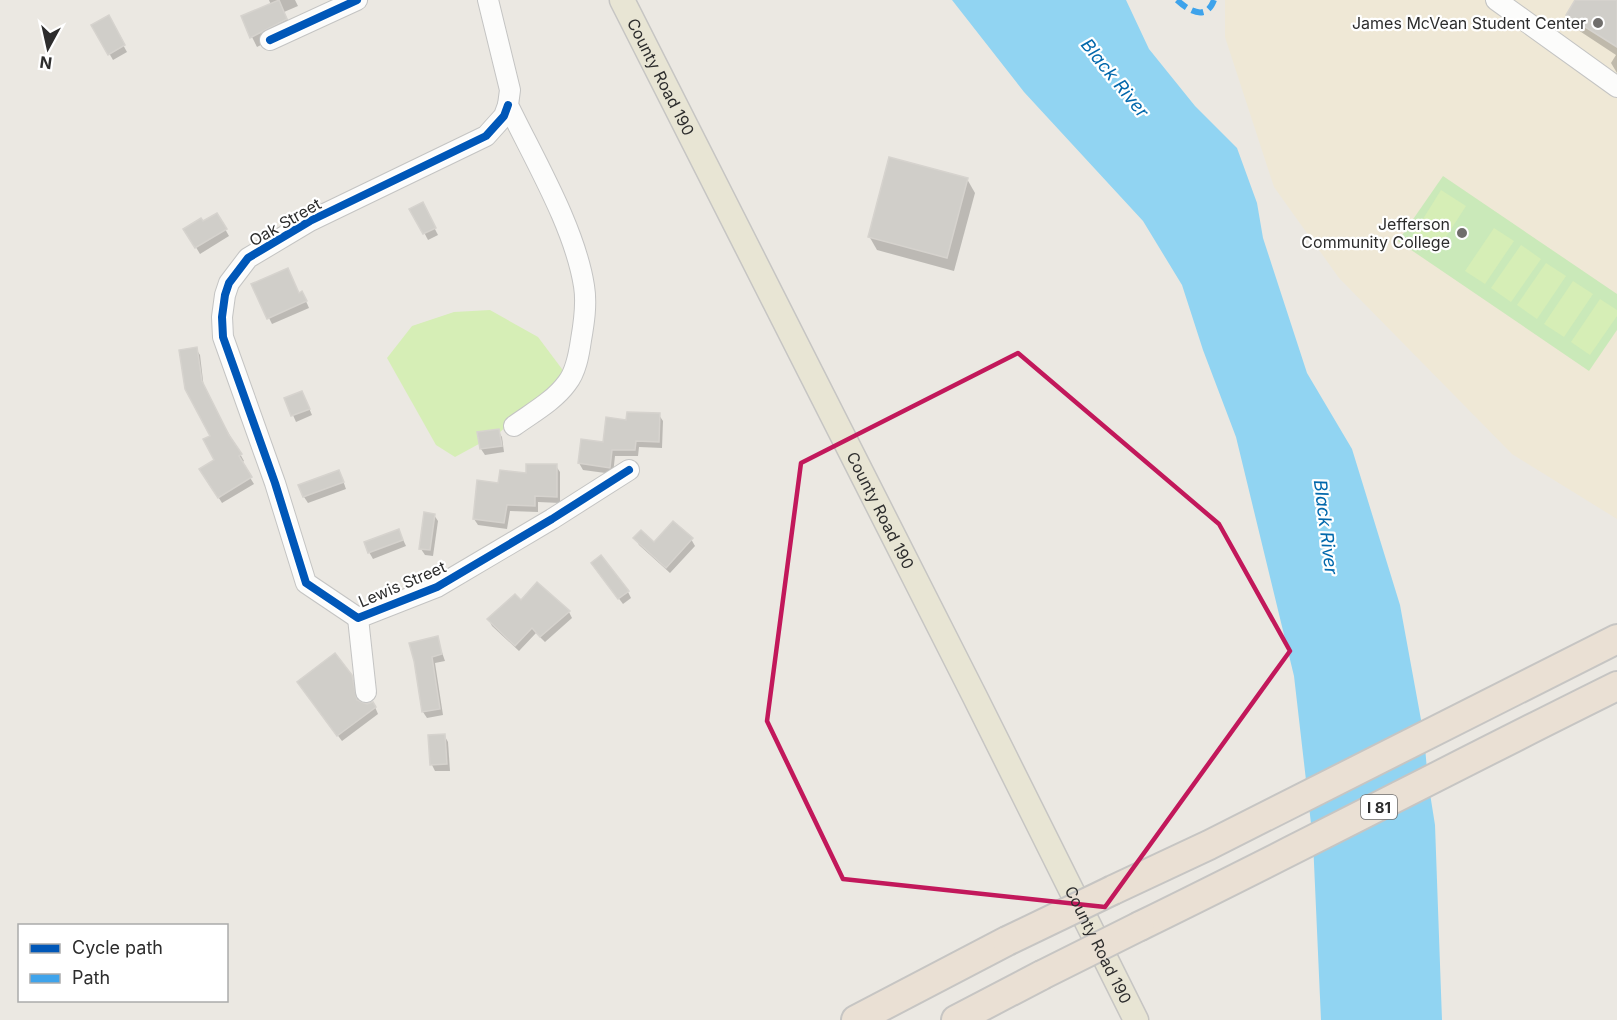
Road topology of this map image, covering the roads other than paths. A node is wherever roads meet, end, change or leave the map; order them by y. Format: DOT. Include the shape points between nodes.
graph roads {
  1 [pos="357,0"];
  2 [pos="488,0"];
  3 [pos="622,0"];
  4 [pos="1500,1"];
  5 [pos="270,40"];
  6 [pos="1617,87"];
  7 [pos="508,105"];
  8 [pos="514,426"];
  9 [pos="629,470"];
  10 [pos="275,483"];
  11 [pos="358,618"];
  12 [pos="1617,639"];
  13 [pos="1617,686"];
  14 [pos="366,692"];
  15 [pos="856,1020"];
  16 [pos="956,1020"];
  17 [pos="1136,1020"];
  1 -- 5 [label="street"];
  2 -- 7 [label="street" via="510,90"];
  3 -- 17 [label="main road, County Road 190"];
  4 -- 6 [label="street"];
  7 -- 8 [label="street" via="571,240 584,287 578,358 568,382"];
  7 -- 10 [label="street, Oak Street" via="504,116 486,136 273,242 248,258 229,283 222,317 223,337"];
  9 -- 11 [label="street, Lewis Street" via="437,587"];
  10 -- 11 [label="street, Lewis Street" via="306,583"];
  11 -- 14 [label="street"];
  12 -- 15 [label="highway, I 81, bridge" via="1272,814 1007,941"];
  13 -- 16 [label="highway, I 81, bridge"];
}
